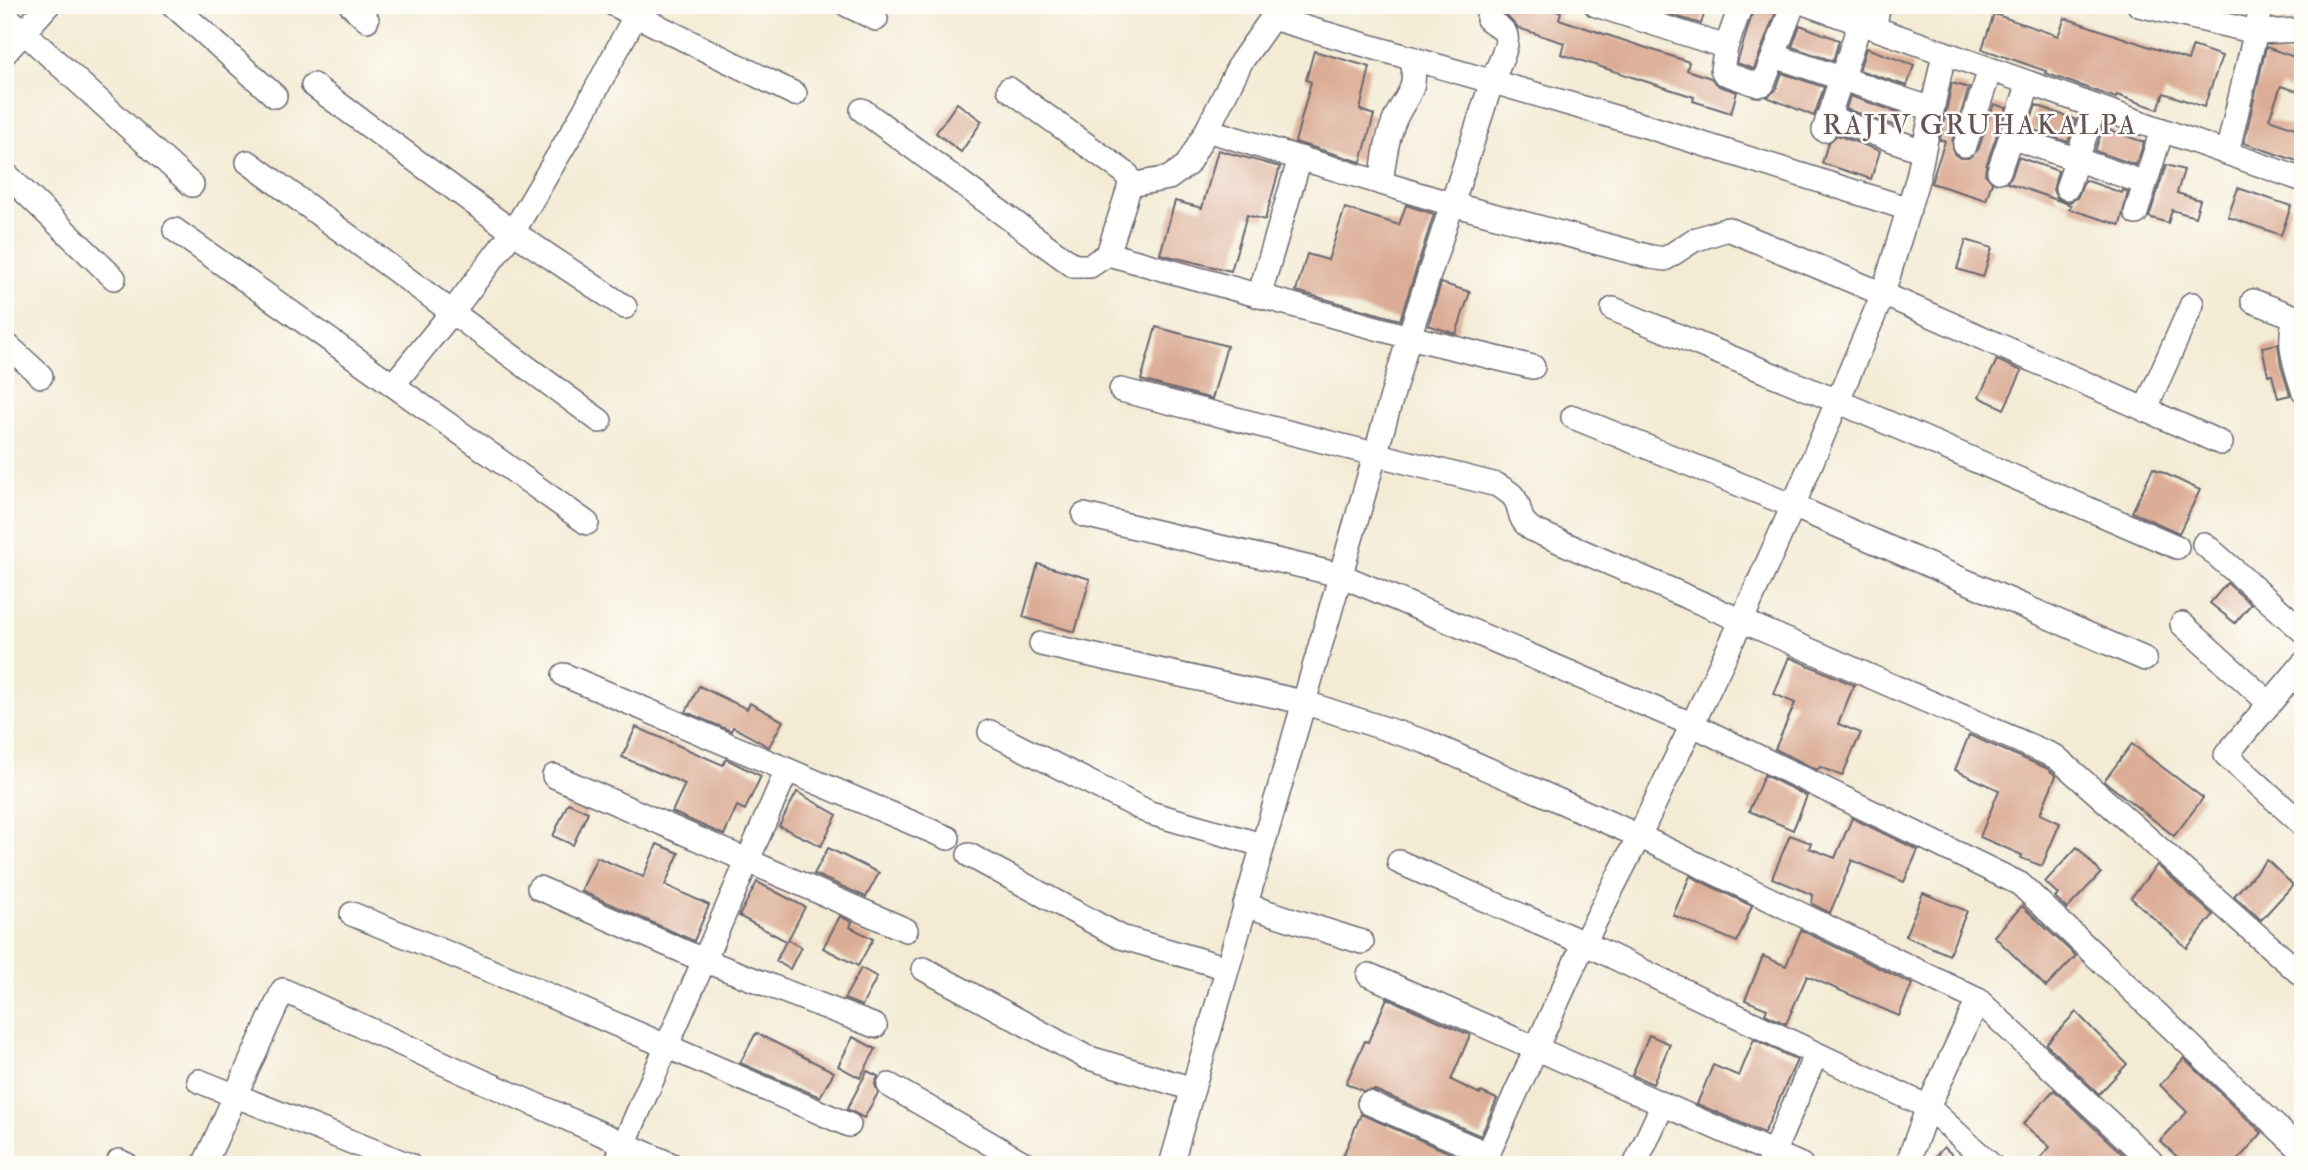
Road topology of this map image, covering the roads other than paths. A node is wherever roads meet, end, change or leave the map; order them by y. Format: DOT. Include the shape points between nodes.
graph roads {
  1 [pos="48,5"];
  2 [pos="173,5"];
  3 [pos="847,5"];
  4 [pos="1489,5"];
  5 [pos="1596,5"];
  6 [pos="1741,5"];
  7 [pos="1793,5"];
  8 [pos="1809,5"];
  9 [pos="1879,5"];
  10 [pos="2139,5"];
  11 [pos="2262,5"];
  12 [pos="631,9"];
  13 [pos="1273,11"];
  14 [pos="5,15"];
  15 [pos="876,19"];
  16 [pos="1867,26"];
  17 [pos="2303,30"];
  18 [pos="25,31"];
  19 [pos="2256,32"];
  20 [pos="1726,47"];
  21 [pos="5,52"];
  22 [pos="1944,53"];
  23 [pos="1775,55"];
  24 [pos="1412,58"];
  25 [pos="1990,70"];
  26 [pos="1842,78"];
  27 [pos="1492,81"];
  28 [pos="2029,83"];
  29 [pos="313,85"];
  30 [pos="1009,89"];
  31 [pos="795,94"];
  32 [pos="275,96"];
  33 [pos="2095,107"];
  34 [pos="1932,109"];
  35 [pos="862,110"];
  36 [pos="1208,130"];
  37 [pos="2162,130"];
  38 [pos="2011,137"];
  39 [pos="1965,145"];
  40 [pos="1923,151"];
  41 [pos="2227,153"];
  42 [pos="1300,158"];
  43 [pos="2077,159"];
  44 [pos="248,162"];
  45 [pos="1999,171"];
  46 [pos="5,173"];
  47 [pos="2303,180"];
  48 [pos="1381,183"];
  49 [pos="2145,183"];
  50 [pos="192,185"];
  51 [pos="1130,185"];
  52 [pos="2067,188"];
  53 [pos="1451,204"];
  54 [pos="1909,209"];
  55 [pos="2136,213"];
  56 [pos="176,230"];
  57 [pos="513,232"];
  58 [pos="1108,254"];
  59 [pos="114,278"];
  60 [pos="1883,294"];
  61 [pos="1259,296"];
  62 [pos="2253,301"];
  63 [pos="2192,304"];
  64 [pos="625,307"];
  65 [pos="1613,309"];
  66 [pos="453,311"];
  67 [pos="2299,319"];
  68 [pos="1409,337"];
  69 [pos="5,343"];
  70 [pos="1533,367"];
  71 [pos="41,376"];
  72 [pos="393,385"];
  73 [pos="1121,390"];
  74 [pos="2303,390"];
  75 [pos="1837,401"];
  76 [pos="2145,410"];
  77 [pos="1573,417"];
  78 [pos="600,421"];
  79 [pos="2221,443"];
  80 [pos="1375,455"];
  81 [pos="1793,506"];
  82 [pos="1084,515"];
  83 [pos="587,523"];
  84 [pos="2204,544"];
  85 [pos="2177,547"];
  86 [pos="1340,575"];
  87 [pos="1742,620"];
  88 [pos="2182,624"];
  89 [pos="2303,631"];
  90 [pos="1041,644"];
  91 [pos="2145,659"];
  92 [pos="2303,664"];
  93 [pos="564,675"];
  94 [pos="1303,702"];
  95 [pos="2269,704"];
  96 [pos="1691,724"];
  97 [pos="990,732"];
  98 [pos="787,770"];
  99 [pos="554,776"];
  100 [pos="2299,815"];
  101 [pos="1639,836"];
  102 [pos="948,838"];
  103 [pos="1262,845"];
  104 [pos="969,855"];
  105 [pos="748,861"];
  106 [pos="1399,862"];
  107 [pos="539,888"];
  108 [pos="1245,905"];
  109 [pos="352,914"];
  110 [pos="906,930"];
  111 [pos="1362,942"];
  112 [pos="1584,943"];
  113 [pos="703,960"];
  114 [pos="1227,968"];
  115 [pos="924,969"];
  116 [pos="1369,975"];
  117 [pos="2303,976"];
  118 [pos="1978,1000"];
  119 [pos="875,1026"];
  120 [pos="667,1046"];
  121 [pos="1536,1047"];
  122 [pos="1816,1054"];
  123 [pos="200,1080"];
  124 [pos="889,1084"];
  125 [pos="1193,1088"];
  126 [pos="235,1094"];
  127 [pos="1369,1103"];
  128 [pos="1663,1104"];
  129 [pos="1928,1107"];
  130 [pos="849,1125"];
  131 [pos="2303,1152"];
  132 [pos="620,1155"];
  133 [pos="1485,1159"];
  134 [pos="1771,1159"];
  135 [pos="204,1165"];
  136 [pos="409,1165"];
  137 [pos="672,1165"];
  138 [pos="1027,1165"];
  139 [pos="1171,1165"];
  140 [pos="1635,1165"];
  141 [pos="1801,1165"];
  142 [pos="1907,1165"];
  143 [pos="1991,1165"];
  144 [pos="2155,1165"];
  1 -- 18 [label="street"];
  2 -- 32 [label="street"];
  3 -- 15 [label="street"];
  4 -- 27 [label="street" via="1488,19 1507,39"];
  5 -- 20 [label="street"];
  6 -- 20 [label="street"];
  7 -- 23 [label="street"];
  8 -- 16 [label="street"];
  9 -- 16 [label="street"];
  10 -- 19 [label="street"];
  11 -- 19 [label="street"];
  12 -- 31 [label="street"];
  12 -- 57 [label="street" via="585,110"];
  13 -- 24 [label="street"];
  13 -- 36 [label="street" via="1241,62"];
  14 -- 18 [label="street"];
  16 -- 22 [label="street"];
  16 -- 26 [label="street"];
  17 -- 19 [label="street"];
  18 -- 21 [label="street"];
  18 -- 50 [label="street"];
  19 -- 41 [label="street"];
  20 -- 23 [label="street" via="1724,73 1758,85 1765,81"];
  22 -- 25 [label="street"];
  22 -- 34 [label="street"];
  23 -- 26 [label="street"];
  24 -- 27 [label="street"];
  24 -- 48 [label="street" via="1413,85 1391,129"];
  25 -- 28 [label="street"];
  25 -- 39 [label="street"];
  26 -- 34 [label="street"];
  26 -- 40 [label="street" via="1826,124"];
  27 -- 53 [label="street"];
  27 -- 54 [label="street"];
  28 -- 33 [label="street"];
  28 -- 38 [label="street"];
  29 -- 57 [label="street"];
  30 -- 51 [label="street" via="1127,174"];
  33 -- 37 [label="street"];
  33 -- 43 [label="street"];
  34 -- 40 [label="street"];
  35 -- 58 [label="street" via="1074,266 1090,267"];
  36 -- 42 [label="street"];
  36 -- 51 [label="street" via="1178,172"];
  37 -- 41 [label="street"];
  37 -- 49 [label="street"];
  38 -- 43 [label="street"];
  38 -- 45 [label="street"];
  40 -- 54 [label="street"];
  41 -- 47 [label="street"];
  42 -- 48 [label="street"];
  42 -- 61 [label="street"];
  43 -- 49 [label="street"];
  43 -- 52 [label="street"];
  44 -- 66 [label="street"];
  46 -- 59 [label="street"];
  48 -- 53 [label="street"];
  49 -- 55 [label="street"];
  51 -- 58 [label="street"];
  53 -- 60 [label="street" via="1665,259 1694,240 1728,229"];
  53 -- 68 [label="street"];
  54 -- 60 [label="street"];
  56 -- 72 [label="street"];
  57 -- 64 [label="street"];
  57 -- 66 [label="street"];
  58 -- 61 [label="street"];
  60 -- 75 [label="street"];
  60 -- 76 [label="street"];
  61 -- 68 [label="street"];
  62 -- 67 [label="street"];
  63 -- 76 [label="street"];
  65 -- 75 [label="street"];
  66 -- 72 [label="street"];
  66 -- 78 [label="street"];
  67 -- 74 [label="street" via="2290,345"];
  68 -- 70 [label="street"];
  68 -- 80 [label="street"];
  69 -- 71 [label="street"];
  72 -- 83 [label="street"];
  73 -- 80 [label="street"];
  75 -- 81 [label="street"];
  75 -- 85 [label="street"];
  76 -- 79 [label="street"];
  77 -- 81 [label="street"];
  80 -- 86 [label="street"];
  80 -- 87 [label="street" via="1496,485 1510,493 1523,523 1533,530"];
  81 -- 87 [label="street"];
  81 -- 91 [label="street"];
  82 -- 86 [label="street"];
  84 -- 89 [label="street"];
  86 -- 94 [label="street"];
  86 -- 96 [label="street"];
  87 -- 96 [label="street"];
  87 -- 117 [label="street" via="2056,757"];
  88 -- 95 [label="street"];
  90 -- 94 [label="street"];
  92 -- 95 [label="street"];
  93 -- 98 [label="street"];
  94 -- 101 [label="street" via="1426,743"];
  94 -- 103 [label="street"];
  95 -- 100 [label="street" via="2226,755"];
  96 -- 101 [label="street"];
  96 -- 131 [label="street" via="2020,884"];
  97 -- 103 [label="street" via="1150,813"];
  98 -- 102 [label="street"];
  98 -- 105 [label="street"];
  99 -- 105 [label="street"];
  101 -- 112 [label="street"];
  101 -- 118 [label="street"];
  103 -- 108 [label="street"];
  104 -- 114 [label="street" via="1121,937"];
  105 -- 110 [label="street"];
  105 -- 113 [label="street"];
  106 -- 112 [label="street"];
  107 -- 113 [label="street"];
  108 -- 111 [label="street"];
  108 -- 114 [label="street"];
  109 -- 120 [label="street"];
  112 -- 121 [label="street"];
  112 -- 122 [label="street"];
  113 -- 119 [label="street"];
  113 -- 120 [label="street"];
  114 -- 125 [label="street"];
  115 -- 125 [label="street" via="1086,1057"];
  116 -- 121 [label="street"];
  118 -- 129 [label="street"];
  118 -- 144 [label="street"];
  120 -- 130 [label="street"];
  120 -- 132 [label="street"];
  121 -- 128 [label="street"];
  121 -- 133 [label="street"];
  122 -- 129 [label="street"];
  122 -- 134 [label="street"];
  123 -- 126 [label="street"];
  124 -- 138 [label="street"];
  125 -- 139 [label="street"];
  126 -- 132 [label="street" via="283,990"];
  126 -- 135 [label="street"];
  126 -- 136 [label="street"];
  127 -- 133 [label="street"];
  128 -- 134 [label="street"];
  128 -- 140 [label="street"];
  129 -- 142 [label="street"];
  129 -- 143 [label="street"];
  132 -- 137 [label="street"];
  134 -- 141 [label="street"];
}
